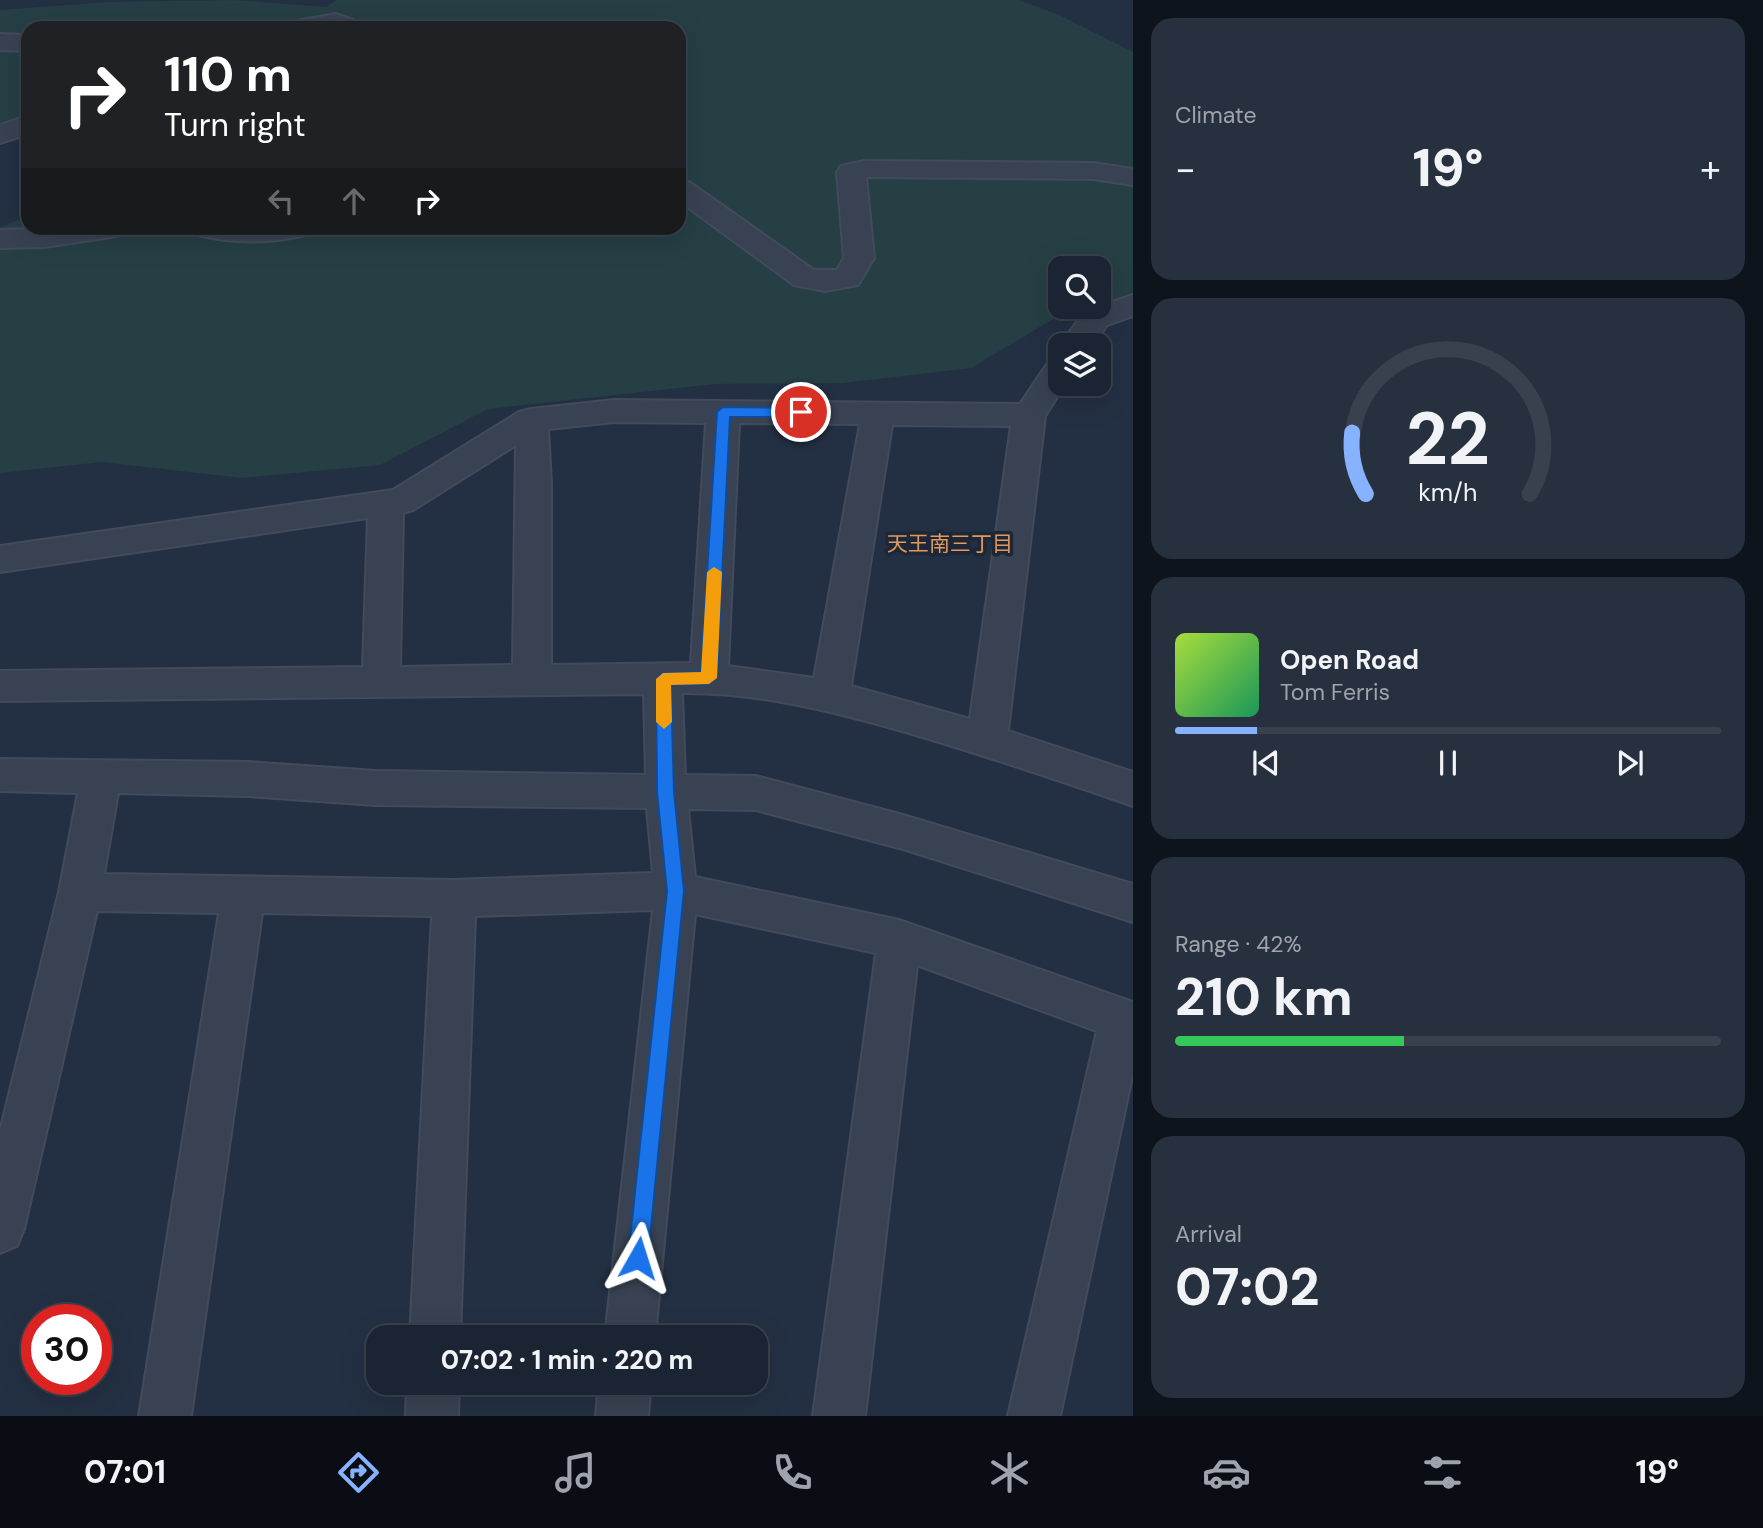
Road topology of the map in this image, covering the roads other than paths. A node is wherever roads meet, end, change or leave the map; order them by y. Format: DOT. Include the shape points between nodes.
graph roads {
  1 [pos="0,42"];
  2 [pos="21,43"];
  3 [pos="21,127"];
  4 [pos="0,135"];
  5 [pos="1133,177"];
  6 [pos="686,193"];
  7 [pos="66,235"];
  8 [pos="0,239"];
  9 [pos="1133,305"];
  10 [pos="1085,333"];
  11 [pos="1048,386"];
  12 [pos="723,412"];
  13 [pos="878,413"];
  14 [pos="1029,415"];
  15 [pos="531,420"];
  16 [pos="386,503"];
  17 [pos="0,559"];
  18 [pos="709,678"];
  19 [pos="532,679"];
  20 [pos="663,679"];
  21 [pos="381,682"];
  22 [pos="0,686"];
  23 [pos="830,695"];
  24 [pos="987,740"];
  25 [pos="0,775"];
  26 [pos="100,777"];
  27 [pos="1133,789"];
  28 [pos="666,792"];
  29 [pos="676,891"];
  30 [pos="79,892"];
  31 [pos="243,895"];
  32 [pos="454,898"];
  33 [pos="1133,903"];
  34 [pos="899,939"];
  35 [pos="1128,1021"];
  36 [pos="0,1229"];
  37 [pos="436,1325"];
  38 [pos="631,1325"];
  39 [pos="433,1395"];
  40 [pos="624,1395"];
  41 [pos="165,1416"];
  42 [pos="432,1416"];
  43 [pos="622,1416"];
  44 [pos="839,1416"];
  45 [pos="1034,1416"];
  1 -- 2 [label="street"];
  3 -- 4 [label="street"];
  5 -- 6 [label="street" via="1093,171 850,172 859,258 847,278 825,282 805,278"];
  7 -- 8 [label="street"];
  9 -- 10 [label="street" via="1096,318"];
  11 -- 14 [label="street"];
  12 -- 13 [label="street"];
  12 -- 15 [label="street" via="614,411"];
  12 -- 18 [label="street"];
  13 -- 14 [label="street"];
  13 -- 23 [label="street"];
  14 -- 24 [label="street"];
  15 -- 16 [label="street" via="430,485 401,501"];
  15 -- 19 [label="street"];
  16 -- 17 [label="street"];
  16 -- 21 [label="street"];
  18 -- 20 [label="street"];
  18 -- 23 [label="street"];
  19 -- 20 [label="street"];
  19 -- 21 [label="street"];
  20 -- 28 [label="street"];
  21 -- 22 [label="street"];
  23 -- 24 [label="street"];
  24 -- 27 [label="street"];
  25 -- 26 [label="street"];
  26 -- 28 [label="street" via="248,779 376,788"];
  26 -- 30 [label="street"];
  28 -- 29 [label="street"];
  28 -- 33 [label="street" via="756,793 903,832"];
  29 -- 32 [label="street"];
  29 -- 34 [label="street"];
  29 -- 38 [label="street"];
  30 -- 31 [label="street"];
  30 -- 36 [label="street"];
  31 -- 32 [label="street"];
  31 -- 41 [label="street"];
  32 -- 37 [label="street"];
  34 -- 35 [label="street"];
  34 -- 44 [label="street"];
  35 -- 45 [label="street"];
  39 -- 42 [label="street"];
  40 -- 43 [label="street"];
}
